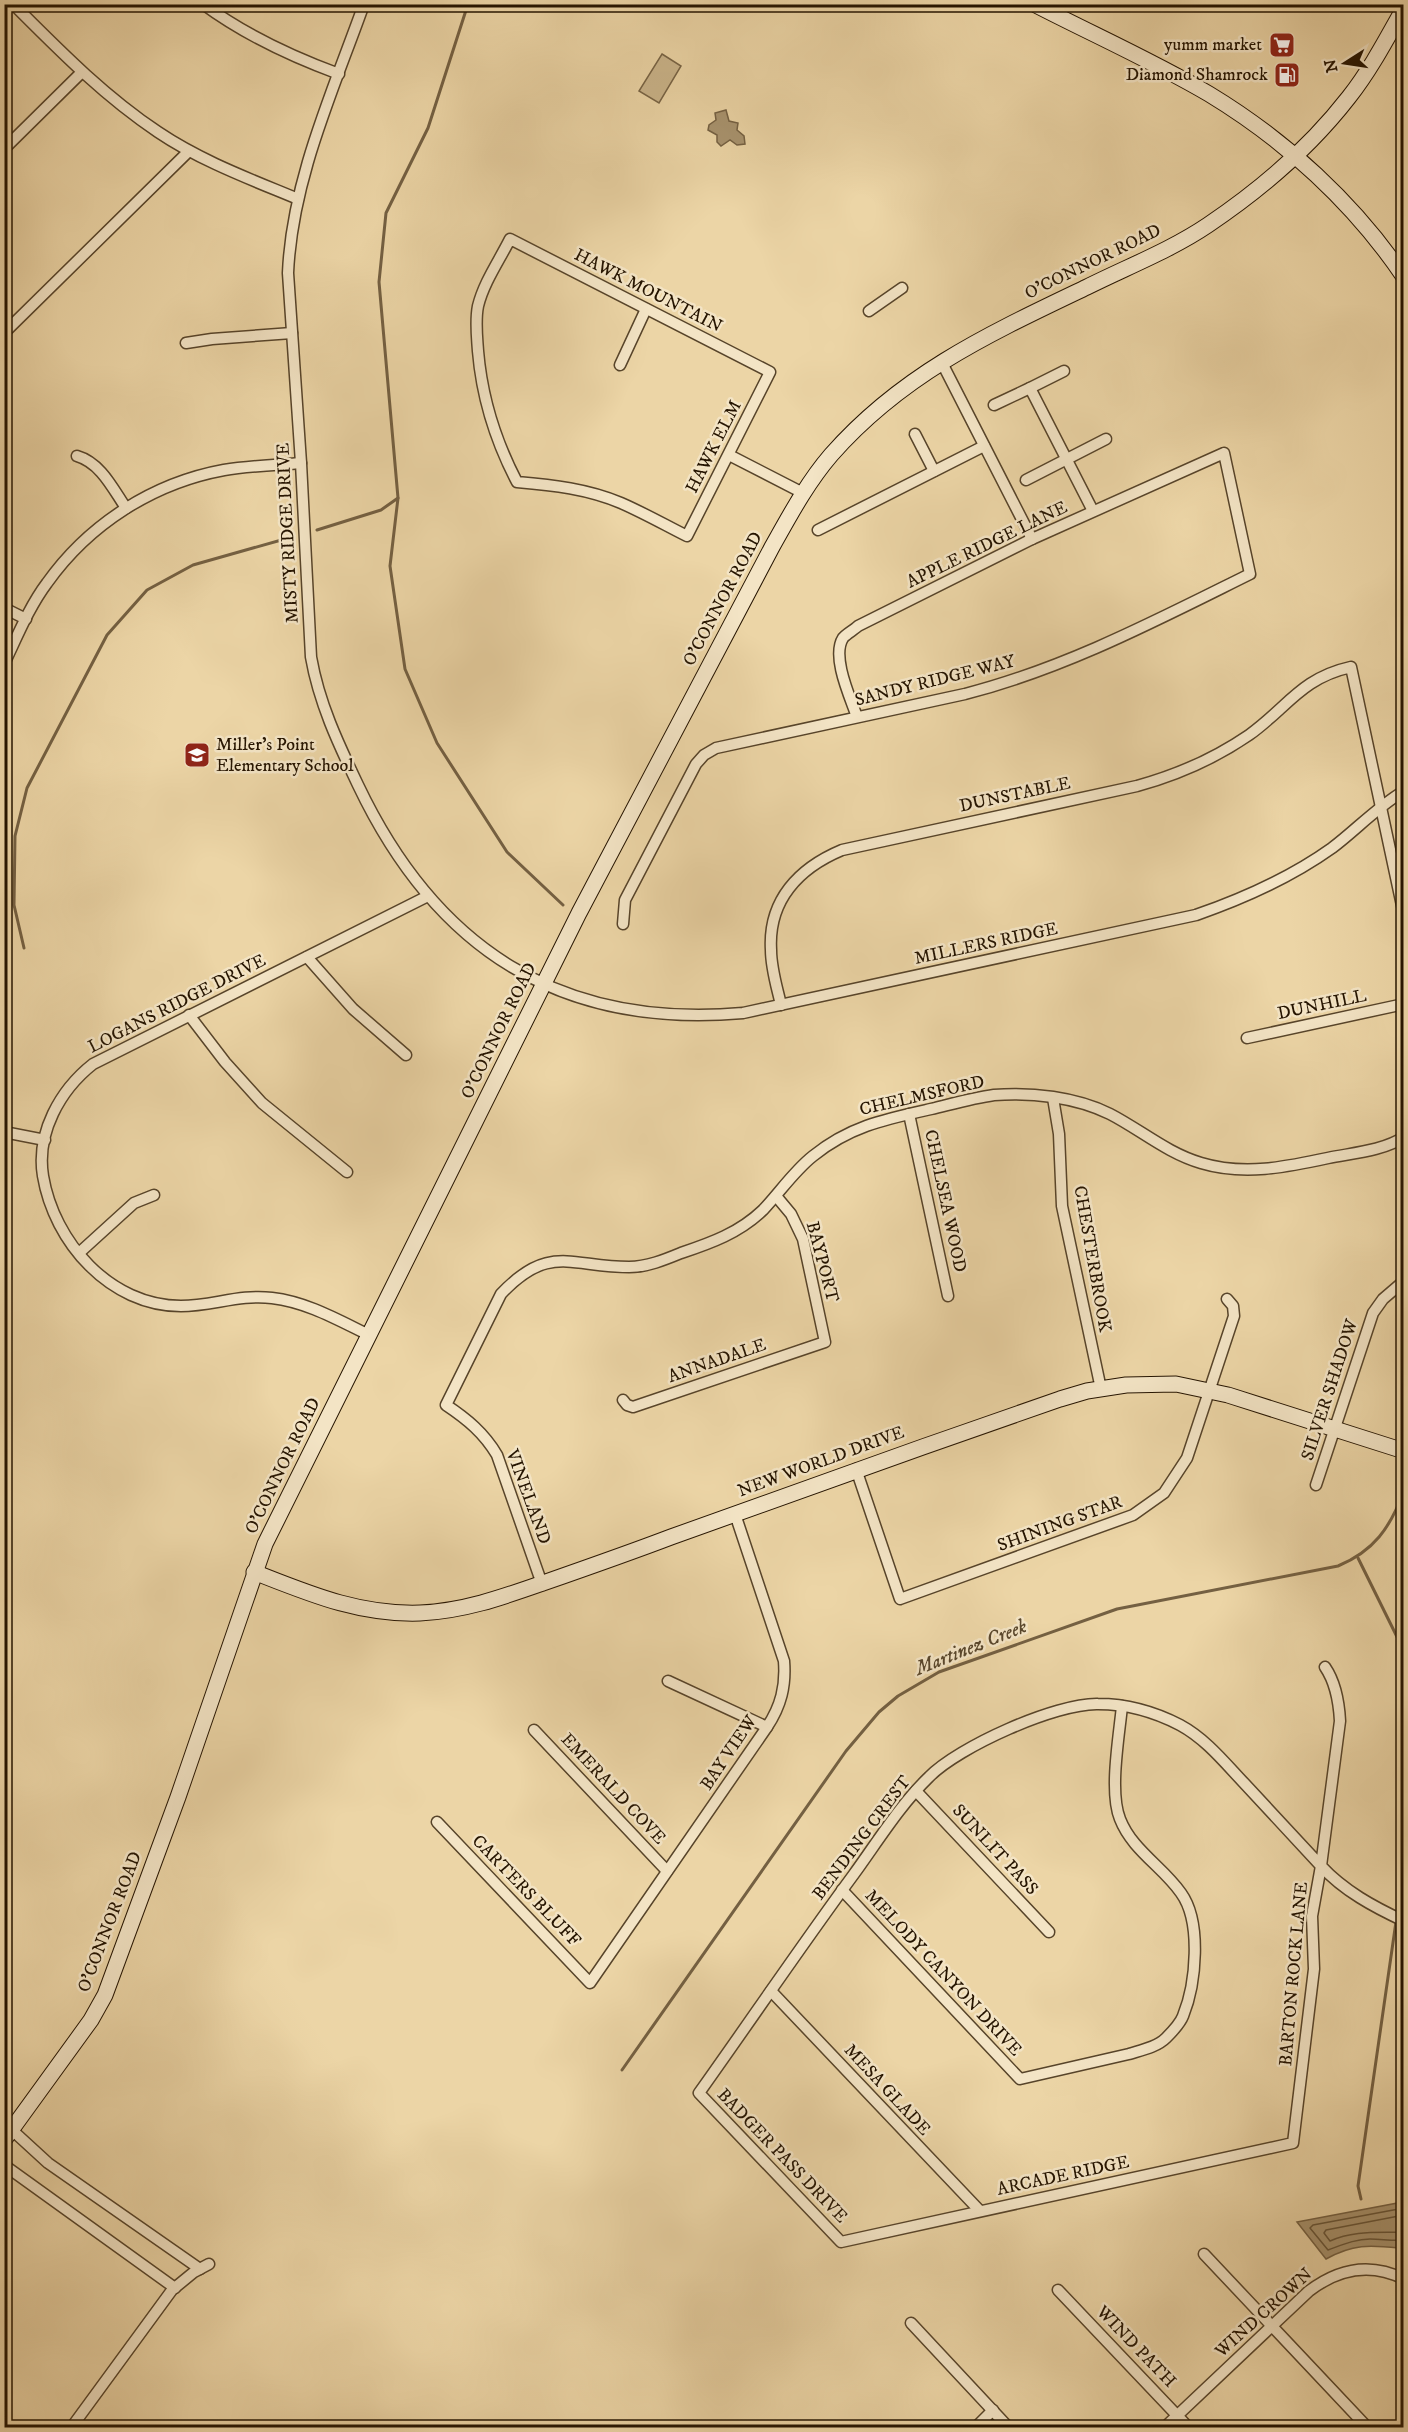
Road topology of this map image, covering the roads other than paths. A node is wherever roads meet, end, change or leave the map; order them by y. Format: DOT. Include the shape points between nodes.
graph roads {
  1 [pos="13,4"];
  2 [pos="203,4"];
  3 [pos="364,4"];
  4 [pos="1034,4"];
  5 [pos="1404,8"];
  6 [pos="82,72"];
  7 [pos="339,74"];
  8 [pos="4,149"];
  9 [pos="189,151"];
  10 [pos="1293,156"];
  11 [pos="298,199"];
  12 [pos="1404,277"];
  13 [pos="902,288"];
  14 [pos="646,309"];
  15 [pos="869,311"];
  16 [pos="4,333"];
  17 [pos="292,333"];
  18 [pos="186,343"];
  19 [pos="941,361"];
  20 [pos="620,365"];
  21 [pos="1064,371"];
  22 [pos="770,372"];
  23 [pos="1030,388"];
  24 [pos="994,405"];
  25 [pos="915,434"];
  26 [pos="1107,439"];
  27 [pos="984,446"];
  28 [pos="729,454"];
  29 [pos="77,456"];
  30 [pos="1067,460"];
  31 [pos="301,463"];
  32 [pos="934,471"];
  33 [pos="1026,480"];
  34 [pos="803,493"];
  35 [pos="126,508"];
  36 [pos="1093,511"];
  37 [pos="818,530"];
  38 [pos="687,536"];
  39 [pos="1032,540"];
  40 [pos="1250,574"];
  41 [pos="4,608"];
  42 [pos="26,619"];
  43 [pos="4,664"];
  44 [pos="857,717"];
  45 [pos="1404,791"];
  46 [pos="1381,807"];
  47 [pos="428,896"];
  48 [pos="1404,915"];
  49 [pos="623,924"];
  50 [pos="307,957"];
  51 [pos="544,984"];
  52 [pos="1404,1004"];
  53 [pos="781,1005"];
  54 [pos="189,1015"];
  55 [pos="1247,1038"];
  56 [pos="406,1055"];
  57 [pos="1053,1098"];
  58 [pos="909,1114"];
  59 [pos="4,1132"];
  60 [pos="1404,1137"];
  61 [pos="45,1140"];
  62 [pos="347,1172"];
  63 [pos="154,1195"];
  64 [pos="776,1196"];
  65 [pos="79,1253"];
  66 [pos="1404,1281"];
  67 [pos="948,1296"];
  68 [pos="1227,1299"];
  69 [pos="369,1335"];
  70 [pos="825,1342"];
  71 [pos="1101,1389"];
  72 [pos="1210,1391"];
  73 [pos="622,1400"];
  74 [pos="446,1405"];
  75 [pos="1335,1429"];
  76 [pos="1399,1449"];
  77 [pos="856,1469"];
  78 [pos="1316,1485"];
  79 [pos="735,1514"];
  80 [pos="255,1572"];
  81 [pos="542,1584"];
  82 [pos="1325,1668"];
  83 [pos="668,1681"];
  84 [pos="1122,1706"];
  85 [pos="767,1727"];
  86 [pos="534,1730"];
  87 [pos="916,1791"];
  88 [pos="437,1822"];
  89 [pos="1322,1866"];
  90 [pos="667,1871"];
  91 [pos="842,1890"];
  92 [pos="1404,1921"];
  93 [pos="1049,1932"];
  94 [pos="590,1983"];
  95 [pos="771,1990"];
  96 [pos="699,2093"];
  97 [pos="8,2135"];
  98 [pos="1293,2143"];
  99 [pos="4,2165"];
  100 [pos="980,2211"];
  101 [pos="841,2242"];
  102 [pos="1204,2254"];
  103 [pos="1404,2279"];
  104 [pos="175,2288"];
  105 [pos="1058,2290"];
  106 [pos="911,2323"];
  107 [pos="1272,2325"];
  108 [pos="993,2410"];
  109 [pos="1178,2415"];
  110 [pos="71,2427"];
  111 [pos="975,2427"];
  112 [pos="1009,2427"];
  113 [pos="1164,2427"];
  114 [pos="1190,2427"];
  115 [pos="1368,2427"];
  1 -- 6 [label="street"];
  2 -- 7 [label="street" via="268,45"];
  3 -- 7 [label="street, MISTY RIDGE DRIVE"];
  4 -- 10 [label="main road" via="1200,90 1244,117"];
  5 -- 10 [label="main road, O'CONNOR ROAD" via="1349,97"];
  6 -- 8 [label="street"];
  6 -- 9 [label="street" via="120,105"];
  7 -- 11 [label="street, MISTY RIDGE DRIVE"];
  9 -- 11 [label="street"];
  9 -- 16 [label="street"];
  10 -- 12 [label="main road" via="1333,192"];
  10 -- 19 [label="main road, O'CONNOR ROAD" via="1252,194 1206,226"];
  11 -- 17 [label="street, MISTY RIDGE DRIVE" via="289,249"];
  13 -- 15 [label="street"];
  14 -- 20 [label="street"];
  14 -- 22 [label="street, HAWK MOUNTAIN"];
  14 -- 38 [label="street, HAWK MOUNTAIN" via="510,240 482,291 476,327 480,377 496,440 517,482 588,492"];
  17 -- 18 [label="street"];
  17 -- 31 [label="street, MISTY RIDGE DRIVE"];
  19 -- 27 [label="street"];
  19 -- 34 [label="main road, O'CONNOR ROAD" via="859,426 830,456"];
  21 -- 23 [label="street"];
  22 -- 28 [label="street, HAWK ELM"];
  23 -- 24 [label="street"];
  23 -- 30 [label="street"];
  25 -- 32 [label="street"];
  26 -- 30 [label="street"];
  27 -- 32 [label="street"];
  27 -- 39 [label="street"];
  28 -- 34 [label="street"];
  28 -- 38 [label="street, HAWK ELM"];
  29 -- 35 [label="street" via="90,460 102,472"];
  30 -- 33 [label="street"];
  30 -- 36 [label="street"];
  31 -- 35 [label="street" via="225,470 193,478"];
  31 -- 47 [label="street, MISTY RIDGE DRIVE" via="311,657 316,684 337,740 372,813 389,845"];
  32 -- 37 [label="street"];
  34 -- 51 [label="main road, O'CONNOR ROAD" via="645,786"];
  35 -- 42 [label="street" via="68,556 45,585"];
  36 -- 39 [label="street, APPLE RIDGE LANE"];
  36 -- 40 [label="street, APPLE RIDGE LANE" via="1224,453"];
  39 -- 44 [label="street, APPLE RIDGE LANE" via="858,626 843,638 840,669"];
  40 -- 44 [label="street, SANDY RIDGE WAY" via="1066,662 992,687"];
  41 -- 42 [label="street"];
  42 -- 43 [label="street"];
  44 -- 49 [label="street, SANDY RIDGE WAY" via="751,735 704,755 625,900"];
  45 -- 46 [label="street, MILLERS RIDGE"];
  46 -- 48 [label="street"];
  46 -- 53 [label="street, MILLERS RIDGE" via="1302,868 1262,890 1197,915"];
  46 -- 53 [label="street, DUNSTABLE" via="1351,668 1332,671 1314,679 1228,749 1166,778 842,850 822,858 789,888 775,916 770,947"];
  47 -- 50 [label="street, LOGANS RIDGE DRIVE"];
  47 -- 51 [label="street, MISTY RIDGE DRIVE" via="482,947 510,968"];
  50 -- 54 [label="street, LOGANS RIDGE DRIVE"];
  50 -- 56 [label="street" via="352,1009"];
  51 -- 53 [label="street, MILLERS RIDGE" via="588,1000 668,1015 723,1015"];
  51 -- 69 [label="main road, O'CONNOR ROAD"];
  52 -- 55 [label="street, DUNHILL"];
  54 -- 61 [label="street, LOGANS RIDGE DRIVE" via="105,1056 82,1072 59,1101"];
  54 -- 62 [label="street" via="262,1103"];
  57 -- 58 [label="street, CHELMSFORD" via="993,1095"];
  57 -- 60 [label="street, CHELMSFORD" via="1109,1114 1166,1148 1220,1167 1248,1170 1294,1166 1383,1146"];
  57 -- 71 [label="street, CHESTERBROOK" via="1062,1206"];
  58 -- 64 [label="street, CHELMSFORD" via="865,1125 828,1144"];
  58 -- 67 [label="street, CHELSEA WOOD"];
  59 -- 61 [label="street"];
  61 -- 65 [label="street, LOGANS RIDGE DRIVE" via="42,1168 46,1195 63,1231"];
  63 -- 65 [label="street" via="134,1203"];
  64 -- 70 [label="street, BAYPORT" via="791,1214 803,1239"];
  64 -- 74 [label="street, CHELMSFORD" via="735,1232 649,1265 562,1260 527,1271 501,1294"];
  65 -- 69 [label="street, LOGANS RIDGE DRIVE" via="107,1281 141,1300 184,1306 238,1297 272,1298 305,1305"];
  66 -- 75 [label="street, SILVER SHADOW" via="1373,1313"];
  68 -- 72 [label="street, SHINING STAR" via="1234,1316"];
  69 -- 80 [label="main road, O'CONNOR ROAD"];
  70 -- 73 [label="street, ANNADALE" via="633,1407"];
  71 -- 72 [label="main road, NEW WORLD DRIVE" via="1160,1383"];
  71 -- 77 [label="main road, NEW WORLD DRIVE" via="1060,1399"];
  72 -- 75 [label="main road, NEW WORLD DRIVE"];
  72 -- 77 [label="street, SHINING STAR" via="1181,1470 1144,1509 900,1599"];
  74 -- 81 [label="street, VINELAND" via="476,1427 497,1455"];
  75 -- 76 [label="main road, NEW WORLD DRIVE"];
  75 -- 78 [label="street, SILVER SHADOW"];
  77 -- 79 [label="main road, NEW WORLD DRIVE"];
  79 -- 81 [label="main road, NEW WORLD DRIVE"];
  79 -- 85 [label="street, BAY VIEW" via="784,1661 782,1698"];
  80 -- 81 [label="main road, NEW WORLD DRIVE" via="344,1606 399,1613 466,1608"];
  80 -- 97 [label="main road, O'CONNOR ROAD" via="105,1995"];
  82 -- 89 [label="street, BARTON ROCK LANE" via="1338,1697 1340,1721"];
  83 -- 85 [label="street"];
  84 -- 87 [label="street, BENDING CREST" via="1083,1705 1001,1732 950,1759"];
  84 -- 89 [label="street, BENDING CREST" via="1164,1718 1210,1747"];
  84 -- 91 [label="street, MELODY CANYON DRIVE" via="1115,1797 1120,1820 1134,1843 1181,1893 1190,1908 1196,1935 1183,2018 1164,2040 1146,2049 1020,2079"];
  85 -- 90 [label="street, BAY VIEW"];
  86 -- 90 [label="street, EMERALD COVE"];
  87 -- 91 [label="street, BENDING CREST"];
  87 -- 93 [label="street, SUNLIT PASS"];
  88 -- 94 [label="street, CARTERS BLUFF"];
  89 -- 92 [label="street, BENDING CREST" via="1346,1888"];
  89 -- 98 [label="street, BARTON ROCK LANE" via="1312,1916 1314,1969"];
  90 -- 94 [label="street, BAY VIEW"];
  91 -- 95 [label="street, BENDING CREST"];
  95 -- 96 [label="street, BENDING CREST"];
  95 -- 100 [label="street, MESA GLADE"];
  96 -- 101 [label="street, BADGER PASS DRIVE"];
  97 -- 104 [label="street" via="205,2267"];
  98 -- 100 [label="street, ARCADE RIDGE"];
  99 -- 104 [label="street"];
  100 -- 101 [label="street, ARCADE RIDGE"];
  102 -- 107 [label="street"];
  103 -- 107 [label="street, WIND CROWN" via="1369,2269 1346,2271 1325,2279"];
  104 -- 110 [label="street"];
  105 -- 109 [label="street, WIND PATH"];
  106 -- 108 [label="street"];
  107 -- 109 [label="street, WIND CROWN"];
  107 -- 115 [label="street"];
  108 -- 111 [label="street"];
  108 -- 112 [label="street"];
  109 -- 113 [label="street, WIND CROWN"];
  109 -- 114 [label="street, WIND PATH"];
}
